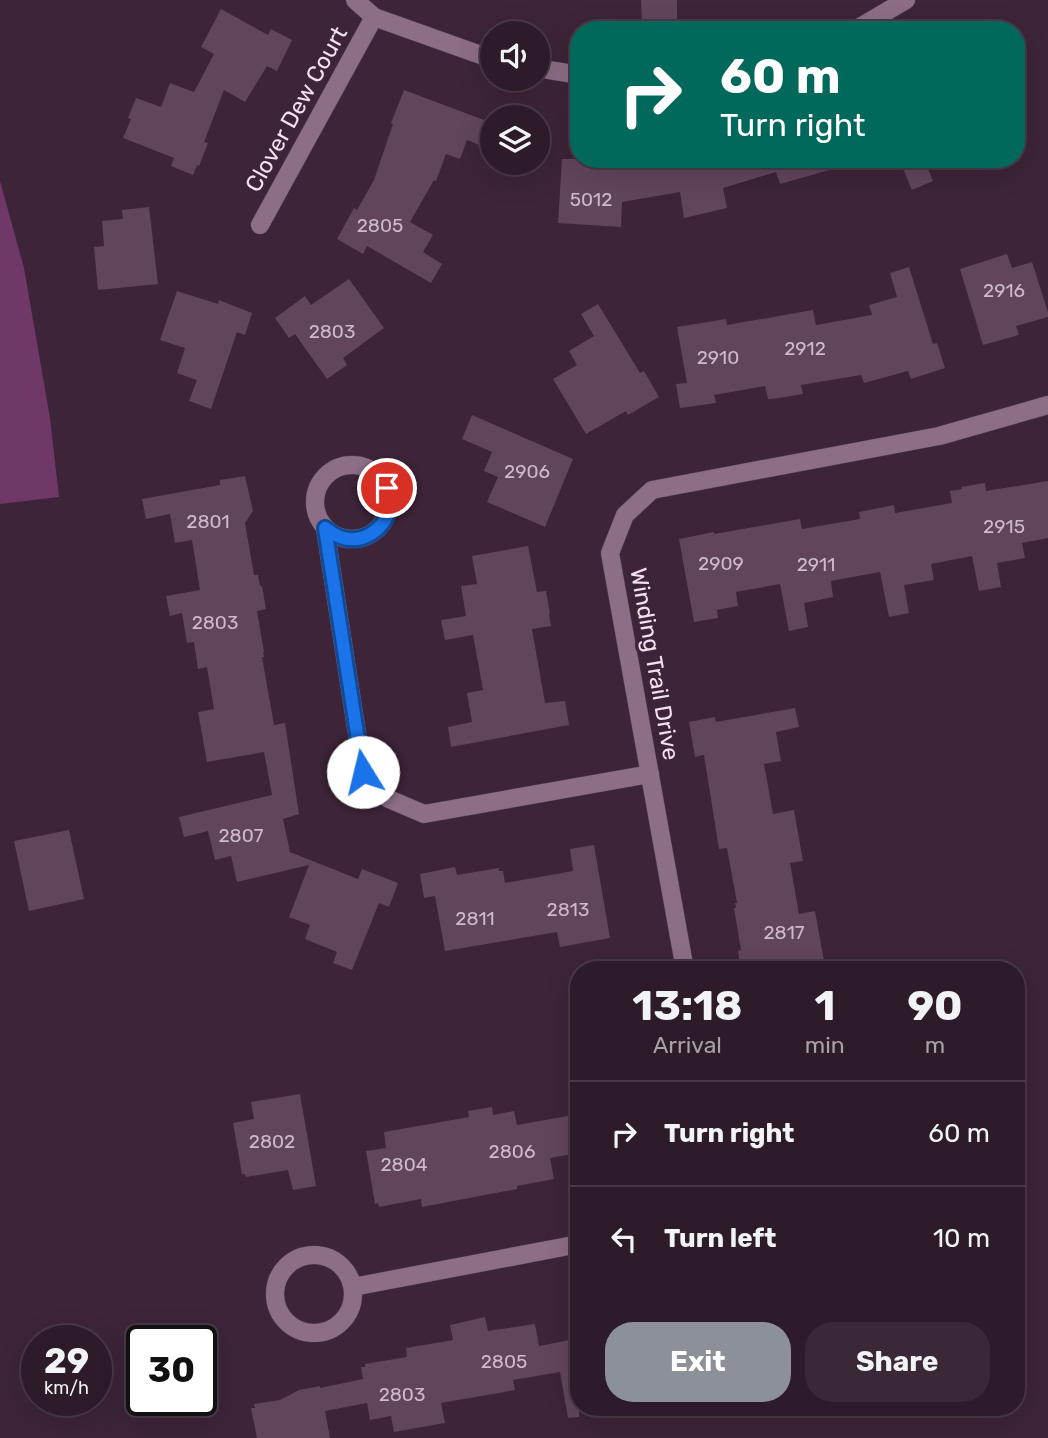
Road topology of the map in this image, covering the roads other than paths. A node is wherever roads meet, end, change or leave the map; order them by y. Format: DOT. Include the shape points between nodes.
graph roads {
  1 [pos="355,0"];
  2 [pos="906,0"];
  3 [pos="374,17"];
  4 [pos="870,21"];
  5 [pos="480,55"];
  6 [pos="550,70"];
  7 [pos="570,74"];
  8 [pos="260,225"];
  9 [pos="1048,405"];
  10 [pos="325,528"];
  11 [pos="650,774"];
  12 [pos="683,961"];
  13 [pos="570,1246"];
  14 [pos="353,1287"];
  1 -- 3 [label="street"];
  2 -- 4 [label="street"];
  3 -- 5 [label="street"];
  3 -- 8 [label="street, Clover Dew Court"];
  6 -- 7 [label="street"];
  9 -- 11 [label="street, Winding Trail Drive" via="939,436 652,490 643,498 625,515 610,553"];
  10 -- 10 [label="street" via="337,537 352,539 379,529 390,502 380,475 353,464 326,474 314,501"];
  10 -- 11 [label="street" via="363,772 389,799 424,814"];
  11 -- 12 [label="street, Winding Trail Drive"];
  13 -- 14 [label="street"];
  14 -- 14 [label="street" via="337,1261 307,1255 282,1271 276,1301 281,1315 293,1326 322,1333 347,1316"];
}
